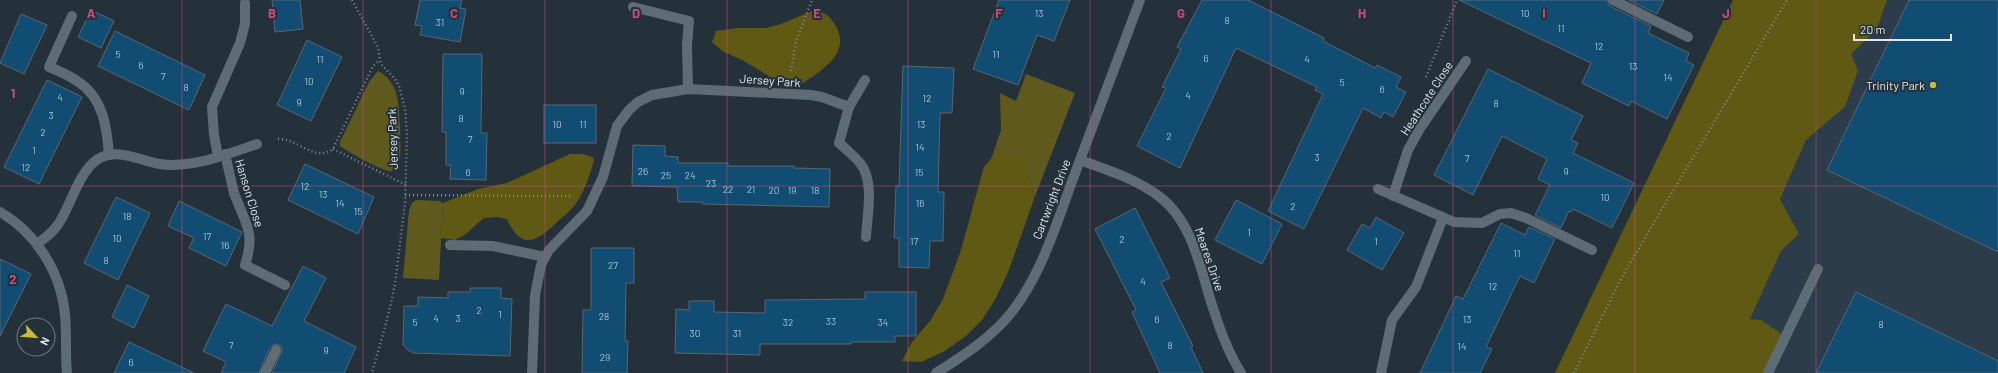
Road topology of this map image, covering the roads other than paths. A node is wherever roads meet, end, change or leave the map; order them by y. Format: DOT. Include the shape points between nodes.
graph roads {
  1 [pos="1140,0"];
  2 [pos="1612,0"];
  3 [pos="245,3"];
  4 [pos="633,7"];
  5 [pos="72,16"];
  6 [pos="1688,37"];
  7 [pos="1466,61"];
  8 [pos="865,80"];
  9 [pos="688,89"];
  10 [pos="849,107"];
  11 [pos="257,144"];
  12 [pos="109,155"];
  13 [pos="221,155"];
  14 [pos="1080,160"];
  15 [pos="1378,189"];
  16 [pos="1393,196"];
  17 [pos="0,212"];
  18 [pos="1443,218"];
  19 [pos="866,237"];
  20 [pos="37,244"];
  21 [pos="450,245"];
  22 [pos="1592,250"];
  23 [pos="545,257"];
  24 [pos="1818,269"];
  25 [pos="285,285"];
  26 [pos="276,350"];
  27 [pos="67,373"];
  28 [pos="265,373"];
  29 [pos="532,373"];
  30 [pos="936,373"];
  31 [pos="1241,373"];
  32 [pos="1381,373"];
  33 [pos="1768,373"];
  1 -- 14 [label="street, Cartwright Drive"];
  2 -- 6 [label="street"];
  3 -- 13 [label="street, Hanson Close" via="245,24 240,42 212,107 214,135"];
  4 -- 9 [label="street" via="689,21"];
  5 -- 12 [label="street" via="49,67 78,81 100,107 106,124"];
  7 -- 16 [label="street, Heathcote Close" via="1419,130 1406,156"];
  8 -- 10 [label="street"];
  9 -- 10 [label="street, Jersey Park" via="822,97"];
  9 -- 23 [label="street, Jersey Park" via="652,95 638,102 626,114 617,126 603,177 582,218"];
  10 -- 19 [label="street" via="839,143 864,170 868,191"];
  11 -- 13 [label="street, Hanson Close"];
  12 -- 13 [label="street, Hanson Close" via="129,155 171,165"];
  12 -- 20 [label="street" via="93,164 77,187 56,228"];
  13 -- 25 [label="street, Hanson Close" via="248,225 251,239 245,265"];
  14 -- 30 [label="street, Cartwright Drive" via="1030,283 1010,313 990,334"];
  14 -- 31 [label="street, Meares Drive" via="1132,180 1161,197 1175,211 1192,243 1222,336"];
  15 -- 16 [label="street"];
  16 -- 18 [label="street"];
  17 -- 20 [label="street" via="19,225"];
  18 -- 22 [label="street" via="1464,223 1482,223 1500,214 1511,213"];
  18 -- 32 [label="street" via="1416,287 1392,320"];
  20 -- 27 [label="street" via="56,277 62,294"];
  21 -- 23 [label="street" via="493,246"];
  23 -- 29 [label="street, Jersey Park" via="539,272 536,295"];
  24 -- 33 [label="street"];
  26 -- 28 [label="street"];
}
